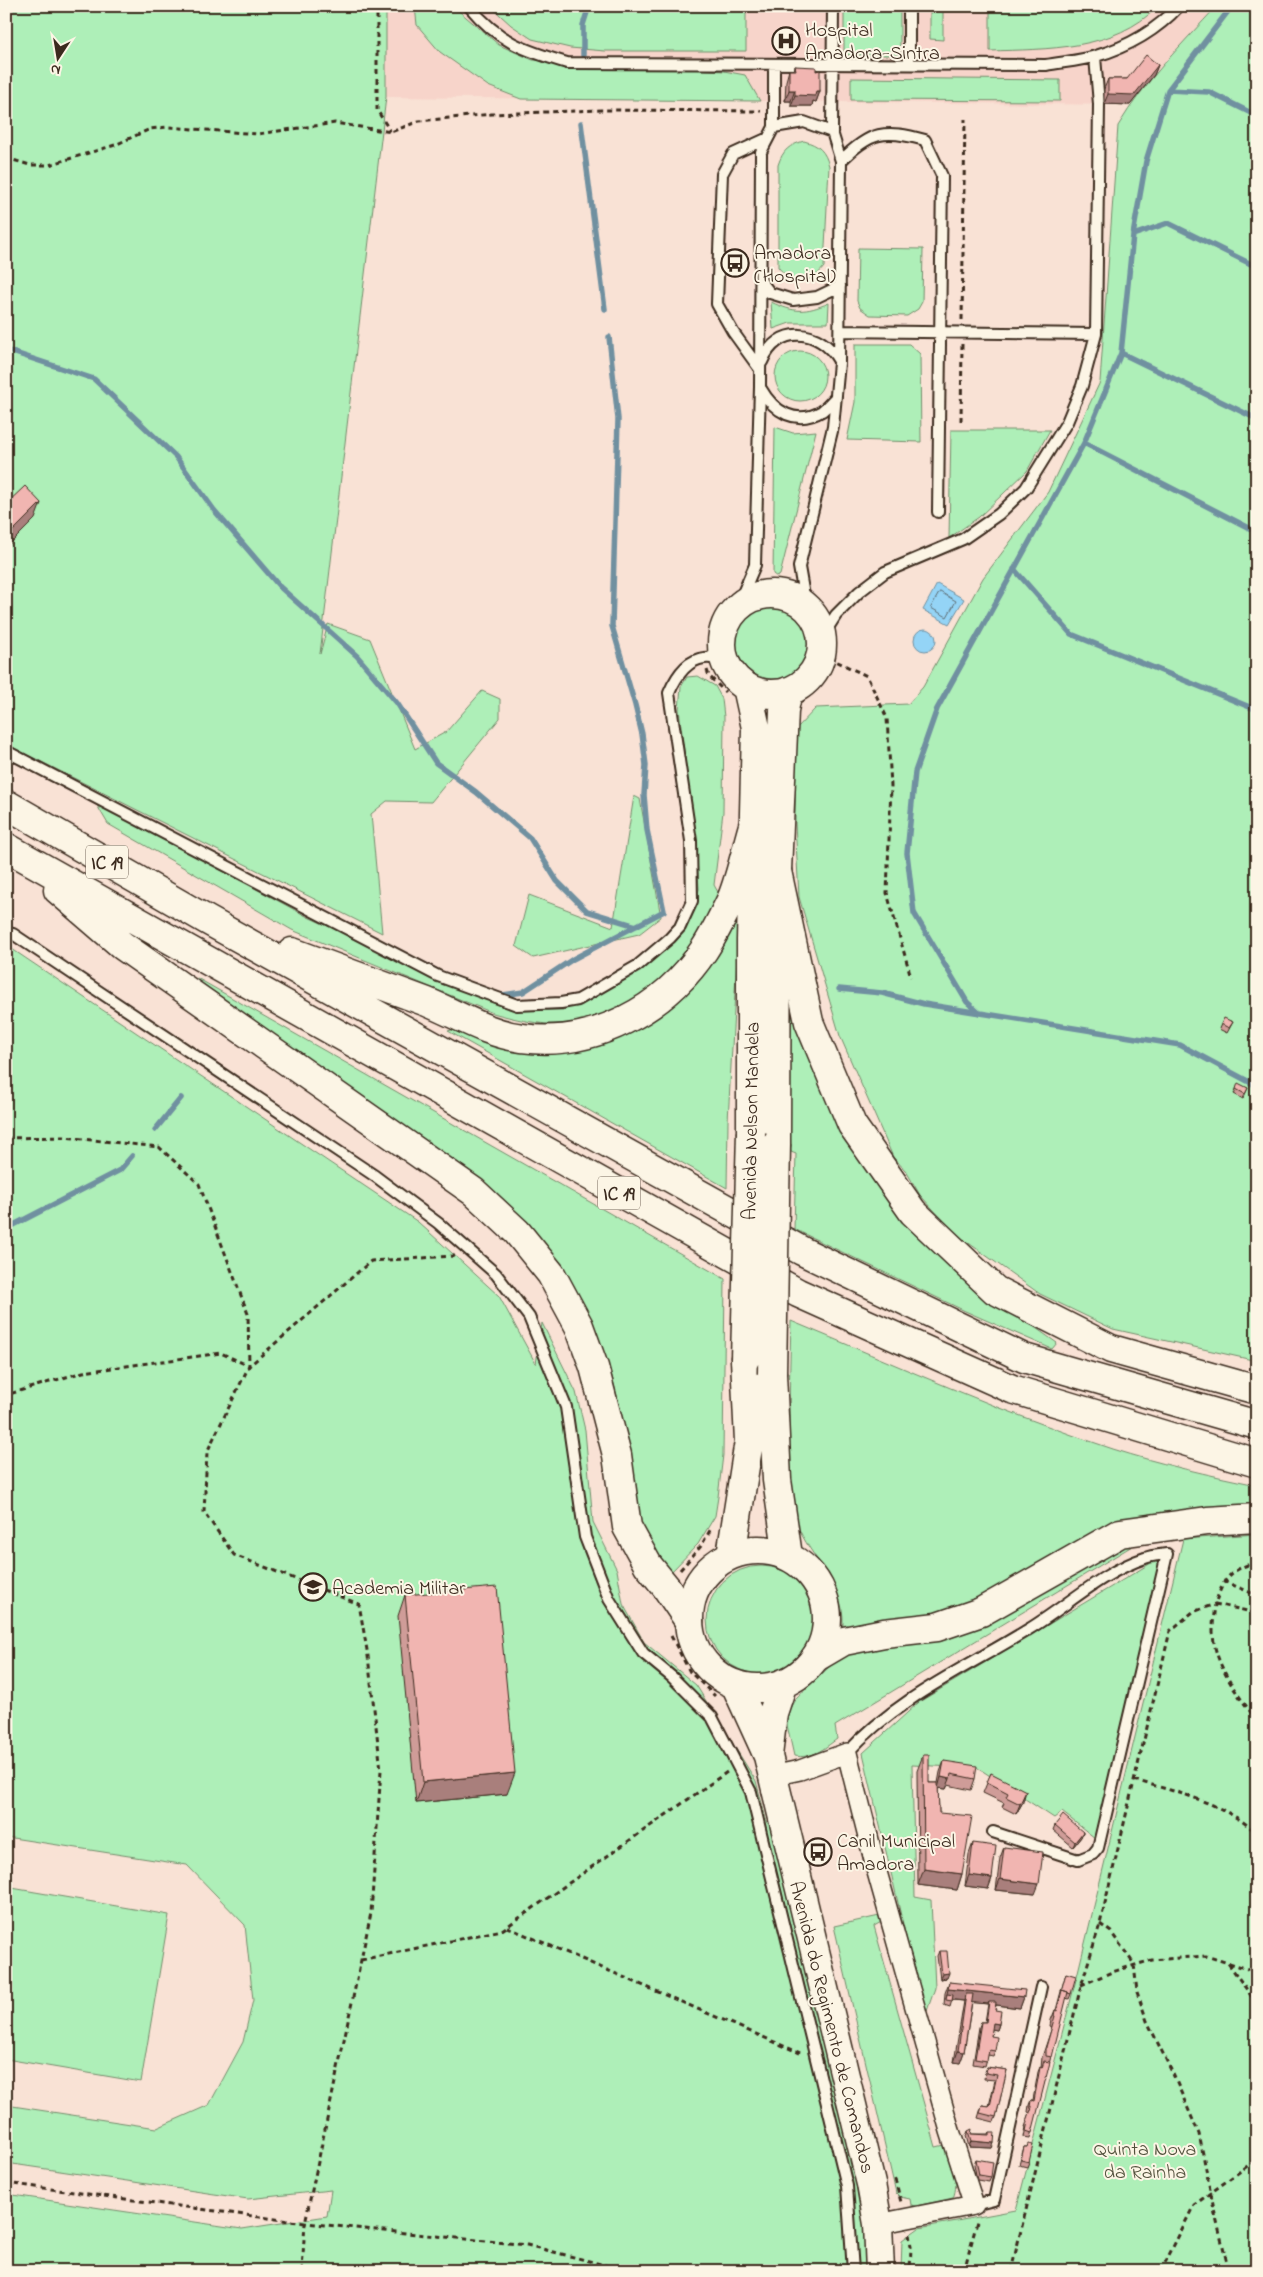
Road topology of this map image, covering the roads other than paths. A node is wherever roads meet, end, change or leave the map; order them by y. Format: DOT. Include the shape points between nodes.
graph roads {
  1 [pos="469,6"];
  2 [pos="833,6"];
  3 [pos="909,6"];
  4 [pos="1179,6"];
  5 [pos="1095,56"];
  6 [pos="774,64"];
  7 [pos="833,64"];
  8 [pos="909,64"];
  9 [pos="774,127"];
  10 [pos="832,132"];
  11 [pos="768,138"];
  12 [pos="841,161"];
  13 [pos="760,280"];
  14 [pos="840,286"];
  15 [pos="840,331"];
  16 [pos="940,332"];
  17 [pos="1096,334"];
  18 [pos="840,363"];
  19 [pos="760,368"];
  20 [pos="760,387"];
  21 [pos="836,396"];
  22 [pos="938,512"];
  23 [pos="737,607"];
  24 [pos="806,607"];
  25 [pos="821,646"];
  26 [pos="724,659"];
  27 [pos="747,687"];
  28 [pos="788,691"];
  29 [pos="6,751"];
  30 [pos="6,804"];
  31 [pos="756,816"];
  32 [pos="10,849"];
  33 [pos="777,871"];
  34 [pos="207,920"];
  35 [pos="6,932"];
  36 [pos="1257,1390"];
  37 [pos="1257,1425"];
  38 [pos="1257,1463"];
  39 [pos="1257,1518"];
  40 [pos="731,1555"];
  41 [pos="788,1556"];
  42 [pos="689,1621"];
  43 [pos="815,1658"];
  44 [pos="783,1683"];
  45 [pos="735,1684"];
  46 [pos="847,1752"];
  47 [pos="770,1766"];
  48 [pos="993,1832"];
  49 [pos="1041,1987"];
  50 [pos="974,2205"];
  51 [pos="878,2224"];
  52 [pos="853,2271"];
  53 [pos="880,2271"];
  1 -- 6 [label="lane" via="484,25 508,43 567,63"];
  2 -- 7 [label="lane"];
  3 -- 8 [label="lane"];
  4 -- 5 [label="lane" via="1166,21 1147,34"];
  5 -- 8 [label="lane" via="1046,65"];
  5 -- 17 [label="lane" via="1099,104"];
  6 -- 7 [label="lane"];
  6 -- 9 [label="lane"];
  7 -- 8 [label="lane"];
  7 -- 10 [label="lane"];
  9 -- 10 [label="lane" via="804,122"];
  9 -- 11 [label="lane"];
  10 -- 12 [label="lane"];
  11 -- 13 [label="lane" via="761,152"];
  11 -- 19 [label="lane" via="733,154 722,174 717,304"];
  12 -- 14 [label="lane"];
  12 -- 16 [label="lane" via="858,143 880,134 903,134 925,140 942,176"];
  13 -- 14 [label="lane" via="770,293 793,300 817,297"];
  13 -- 19 [label="lane"];
  14 -- 15 [label="lane"];
  15 -- 16 [label="lane"];
  15 -- 18 [label="lane"];
  16 -- 17 [label="lane"];
  16 -- 22 [label="lane"];
  17 -- 25 [label="lane" via="1082,386 1067,422 1026,488 999,514 963,539 885,572 859,592 842,610"];
  18 -- 19 [label="lane" via="820,340 805,335 790,336 776,342 765,353"];
  18 -- 21 [label="lane"];
  19 -- 20 [label="lane"];
  20 -- 21 [label="lane" via="770,404 786,414 805,417 823,410"];
  20 -- 23 [label="lane" via="755,565"];
  21 -- 24 [label="lane" via="833,427 799,568"];
  23 -- 24 [label="main road" via="750,598 772,594 792,598"];
  23 -- 26 [label="main road" via="726,623 722,641"];
  24 -- 25 [label="main road" via="816,621"];
  25 -- 28 [label="main road" via="809,677"];
  26 -- 27 [label="main road" via="737,680"];
  26 -- 29 [label="lane" via="703,658 689,665 675,678 669,693 691,841 692,901 684,918 670,938 637,966 578,1000 561,1003 517,1005 438,976"];
  27 -- 28 [label="main road" via="767,693"];
  27 -- 31 [label="main road, Avenida Nelson Mandela" via="756,728"];
  28 -- 33 [label="main road, Avenida Nelson Mandela" via="784,710"];
  30 -- 34 [label="main road, IC 19"];
  31 -- 34 [label="main road" via="731,898 705,950 666,992 641,1010 600,1032 575,1038 521,1038 485,1028 428,1003"];
  31 -- 40 [label="main road, Avenida Nelson Mandela, bridge" via="745,1359 748,1442"];
  32 -- 38 [label="main road, IC 19" via="798,1293 1012,1389"];
  32 -- 42 [label="main road" via="123,946 474,1192 517,1232 550,1274 579,1326 594,1367 617,1455 627,1527 648,1565"];
  33 -- 36 [label="main road" via="809,1022 852,1125 913,1212 995,1290 1111,1349"];
  33 -- 41 [label="main road, Avenida Nelson Mandela, bridge" via="772,1374 776,1480"];
  34 -- 37 [label="main road, IC 19" via="802,1252 1024,1358"];
  35 -- 52 [label="lane" via="374,1176 438,1223 496,1274 529,1317 566,1408 585,1537 610,1599 644,1653 712,1717 751,1792 847,2186"];
  39 -- 43 [label="main road" via="1207,1520 1120,1533 981,1612 937,1627 844,1641"];
  40 -- 41 [label="main road" via="750,1550"];
  40 -- 42 [label="main road" via="708,1570 693,1594"];
  41 -- 43 [label="main road" via="805,1568 825,1601 828,1621 824,1640"];
  42 -- 45 [label="main road" via="691,1637 707,1666"];
  43 -- 44 [label="main road" via="801,1673"];
  44 -- 45 [label="main road" via="759,1688"];
  44 -- 47 [label="main road, Avenida do Regimento de Comandos" via="773,1713"];
  45 -- 47 [label="main road, Avenida do Regimento de Comandos"];
  46 -- 47 [label="street" via="800,1770"];
  46 -- 48 [label="lane" via="915,1695 1030,1629 1110,1575 1145,1558 1167,1554 1098,1848 1093,1854 1078,1860"];
  46 -- 50 [label="street" via="877,1872"];
  47 -- 51 [label="main road, Avenida do Regimento de Comandos" via="860,2135"];
  49 -- 50 [label="lane" via="994,2200"];
  50 -- 51 [label="street"];
  51 -- 53 [label="main road, Avenida do Regimento de Comandos"];
}
